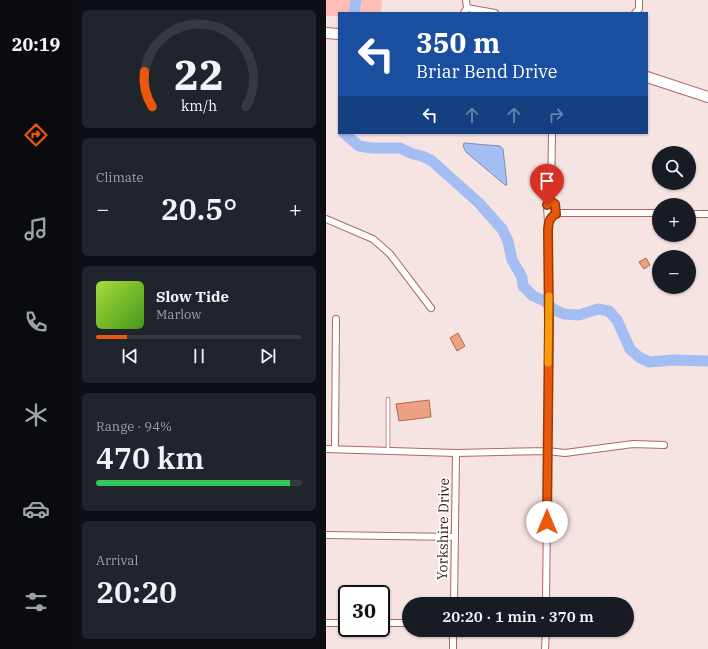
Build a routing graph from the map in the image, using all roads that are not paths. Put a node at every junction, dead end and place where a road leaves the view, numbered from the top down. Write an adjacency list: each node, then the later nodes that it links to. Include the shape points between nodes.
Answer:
1 (466, 0): 3 (street)
2 (639, 0): 5 (street, via 639,9)
3 (466, 11): 4 (street)
4 (480, 12)
5 (636, 12)
6 (648, 77): 7 (main road)
7 (708, 97)
8 (552, 134): 9 (street)
9 (550, 201): 13 (street, via 556,205); 15 (street, via 547,206)
10 (652, 214): 13 (street)
11 (696, 214): 12 (street)
12 (708, 214)
13 (554, 215): 15 (street)
14 (326, 219): 16 (street, via 373,239 390,254)
15 (548, 227): 23 (street)
16 (431, 308)
17 (336, 319): 21 (street)
18 (388, 399): 22 (lane)
19 (664, 445): 23 (street, via 633,444 565,453)
20 (326, 449): 21 (street)
21 (335, 449): 22 (street)
22 (388, 451): 24 (street)
23 (547, 451): 24 (street); 28 (street)
24 (456, 453): 26 (street, Yorkshire Drive)
25 (326, 536): 26 (street)
26 (455, 537): 27 (street, Yorkshire Drive)
27 (454, 597)
28 (546, 597)
29 (326, 623): 30 (street)
30 (338, 623)
31 (390, 623): 32 (street)
32 (402, 624)
33 (453, 637): 35 (street)
34 (546, 637): 36 (street)
35 (453, 649)
36 (545, 649)

